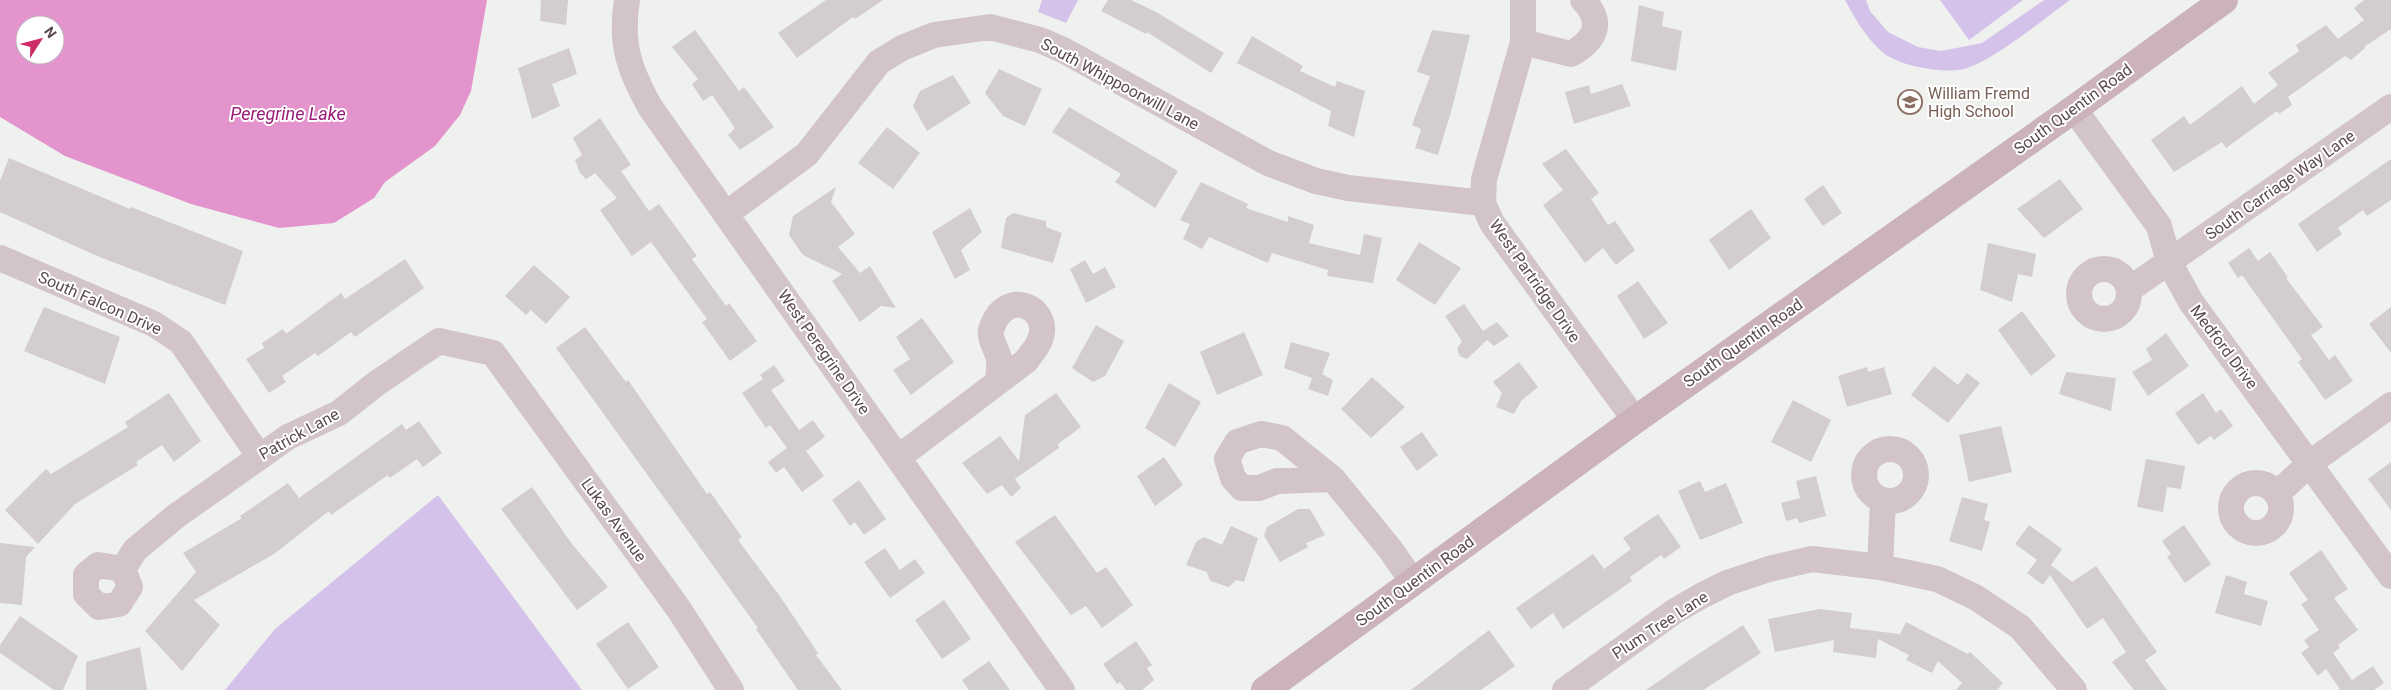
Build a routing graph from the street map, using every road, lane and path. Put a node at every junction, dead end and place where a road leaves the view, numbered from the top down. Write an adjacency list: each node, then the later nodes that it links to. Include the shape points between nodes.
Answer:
1 (627, 0): 9 (street, West Peregrine Drive, via 625,47 633,76 650,106)
2 (1523, 0): 5 (street, West Partridge Drive)
3 (1583, 0): 5 (street, via 1592,10 1596,25 1593,35 1582,48 1571,54)
4 (2224, 0): 7 (main road, South Quentin Road)
5 (1523, 42): 8 (street, West Partridge Drive, via 1484,179)
6 (2391, 107): 11 (street, South Carriage Way Lane)
7 (2074, 109): 11 (street, Medford Drive, via 2159,226); 16 (main road, South Quentin Road)
8 (1483, 203): 9 (street, South Whippoorwill Lane, via 1348,188 1268,163 1063,50 1040,40 990,27 934,35 879,62 807,154); 16 (street, West Partridge Drive, via 1492,223)
9 (726, 214): 18 (street, West Peregrine Drive)
10 (0, 258): 17 (street, South Falcon Drive, via 154,324 181,342)
11 (2169, 262): 12 (street, South Carriage Way Lane, via 2137,284); 19 (street, Medford Drive, via 2191,302)
12 (2128, 286)
13 (493, 352): 17 (street, Patrick Lane, via 439,341 377,382 338,413 288,437); 27 (street, Lukas Avenue, via 678,608)
14 (998, 382): 18 (street)
15 (2391, 405): 19 (street)
16 (1635, 420): 26 (main road, South Quentin Road)
17 (259, 456): 24 (street, Patrick Lane, via 142,544)
18 (899, 457): 28 (street, West Peregrine Drive)
19 (2310, 463): 21 (street); 25 (street, Medford Drive)
20 (1333, 479): 26 (street)
21 (2277, 494)
22 (1883, 500): 23 (street)
23 (1880, 567): 30 (street, Plum Tree Lane, via 1812,559 1727,583 1675,611); 31 (street, Plum Tree Lane, via 1937,579 1975,597 2020,627)
24 (123, 569)
25 (2391, 576)
26 (1413, 582): 29 (main road, South Quentin Road)
27 (731, 690)
28 (1062, 690)
29 (1265, 690)
30 (1565, 690)
31 (2074, 690)

